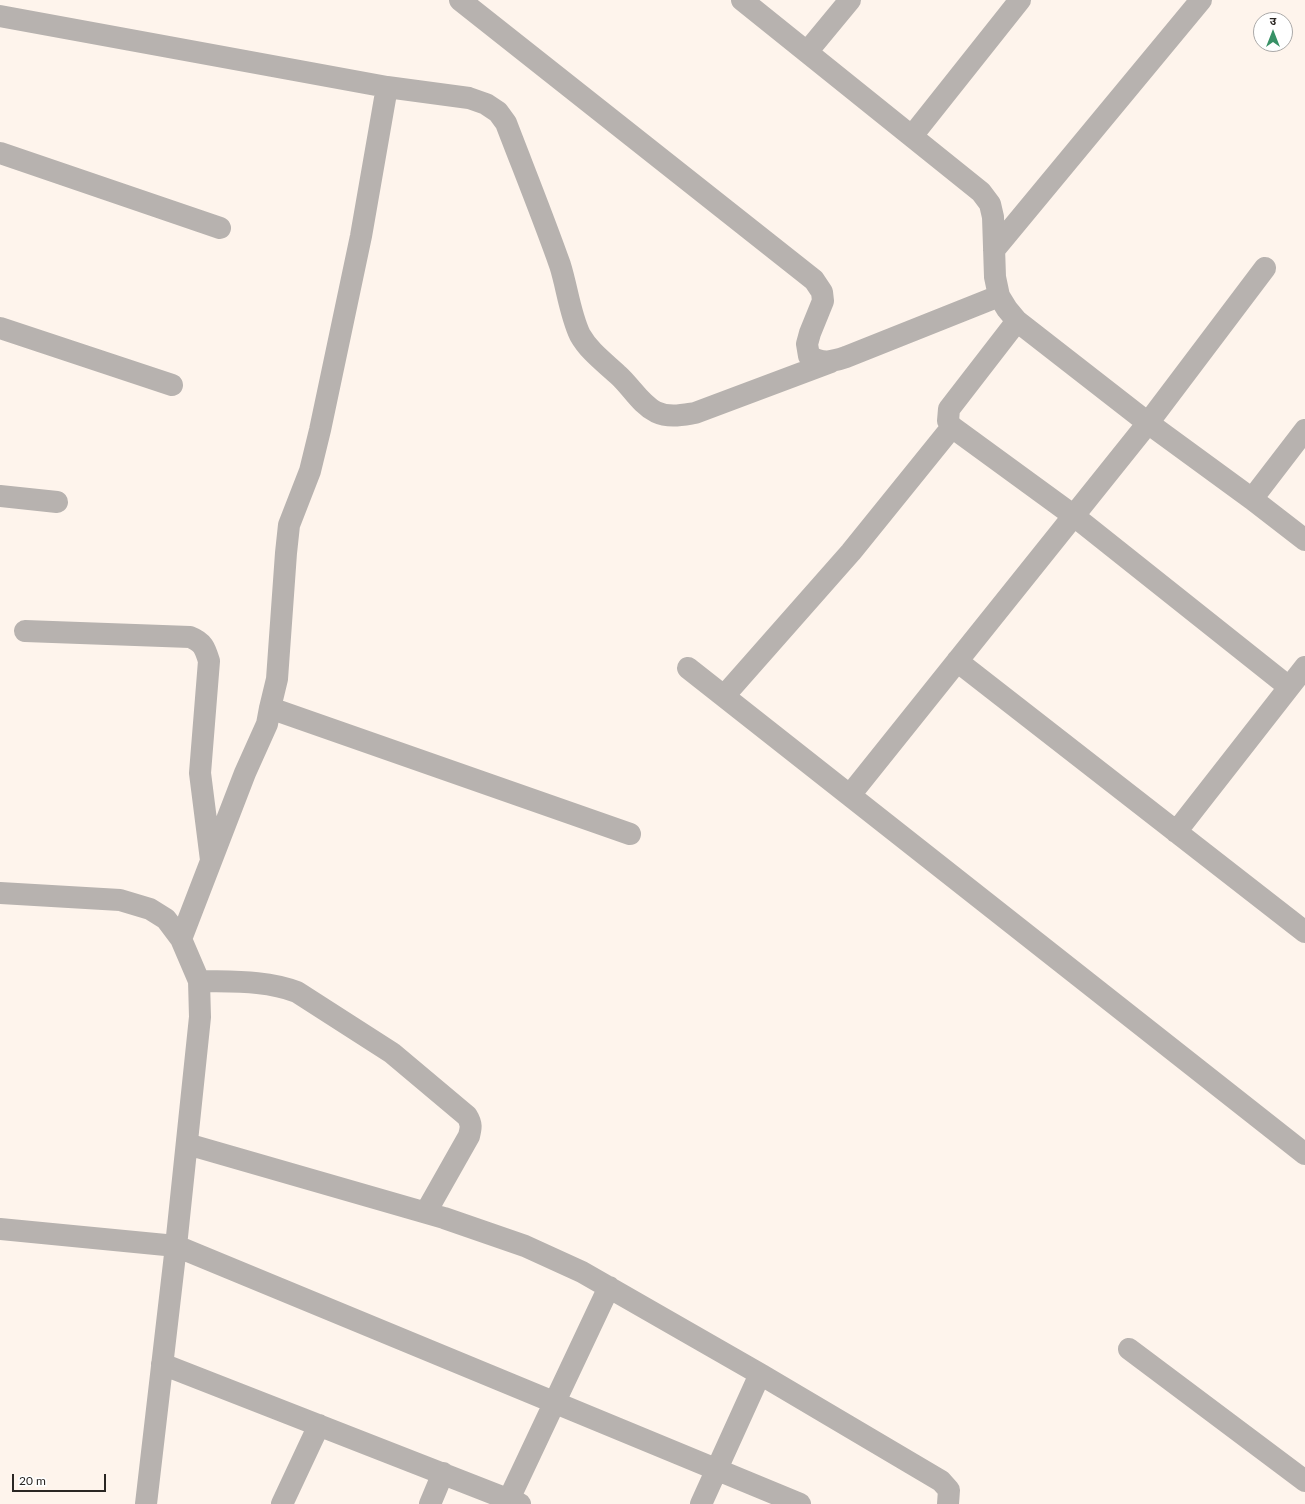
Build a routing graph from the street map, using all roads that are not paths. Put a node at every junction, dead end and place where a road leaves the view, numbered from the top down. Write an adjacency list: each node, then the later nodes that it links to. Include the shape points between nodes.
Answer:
1 (460, 0): 17 (street, via 814,280 822,292 824,301 810,333 807,344 809,356)
2 (742, 0): 7 (street)
3 (850, 0): 7 (street)
4 (1020, 0): 9 (street)
5 (1201, 0): 12 (street)
6 (0, 16): 8 (street)
7 (807, 52): 9 (street)
8 (387, 87): 17 (street, via 469,98 498,112 506,123 546,225 581,335 601,361 656,412 668,416 695,413); 33 (street, via 361,236 320,430 310,471 288,531 277,679)
9 (912, 136): 12 (street, via 981,192 990,204)
10 (0, 152): 11 (street)
11 (220, 228)
12 (994, 250): 14 (street)
13 (1265, 268): 19 (street)
14 (999, 296): 15 (street); 17 (street)
15 (1017, 321): 19 (street); 20 (street, via 949,408 948,420)
16 (0, 328): 18 (street)
17 (831, 362)
18 (172, 384)
19 (1148, 423): 23 (street); 25 (street)
20 (952, 427): 25 (street); 32 (street, via 852,552)
21 (1305, 430): 23 (street)
22 (0, 496): 24 (street)
23 (1252, 499): 26 (street)
24 (57, 502)
25 (1074, 516): 28 (street); 31 (street)
26 (1305, 540)
27 (26, 631): 37 (street, via 190,637 199,641 206,650 209,661 200,773)
28 (957, 661): 34 (street); 35 (street)
29 (1305, 667): 31 (street)
30 (688, 668): 32 (street)
31 (1289, 687): 35 (street)
32 (724, 696): 34 (street)
33 (270, 708): 36 (street); 37 (street, via 266,724)
34 (850, 795): 43 (street)
35 (1176, 832): 39 (street)
36 (630, 834)
37 (211, 861): 40 (street)
38 (0, 893): 40 (street, via 120,900 150,909 166,919)
39 (1305, 932)
40 (181, 939): 41 (street)
41 (199, 981): 42 (street, via 200,1017); 44 (street, via 268,983 297,992 392,1053 467,1116 471,1128 469,1136)
42 (187, 1144): 44 (street); 46 (street)
43 (1305, 1154)
44 (426, 1212): 47 (street, via 525,1246)
45 (0, 1229): 46 (street)
46 (176, 1246): 49 (street); 51 (street)
47 (609, 1287): 50 (street); 51 (street)
48 (1129, 1349): 55 (street)
49 (162, 1364): 52 (street); 57 (street)
50 (760, 1374): 53 (street); 62 (street, via 941,1481 949,1490)
51 (554, 1403): 53 (street); 56 (street)
52 (319, 1425): 54 (street); 58 (street)
53 (716, 1469): 60 (street); 61 (street)
54 (443, 1473): 56 (street); 59 (street)
55 (1305, 1481)
56 (514, 1502)
57 (146, 1504)
58 (282, 1504)
59 (430, 1504)
60 (701, 1504)
61 (800, 1504)
62 (948, 1504)

